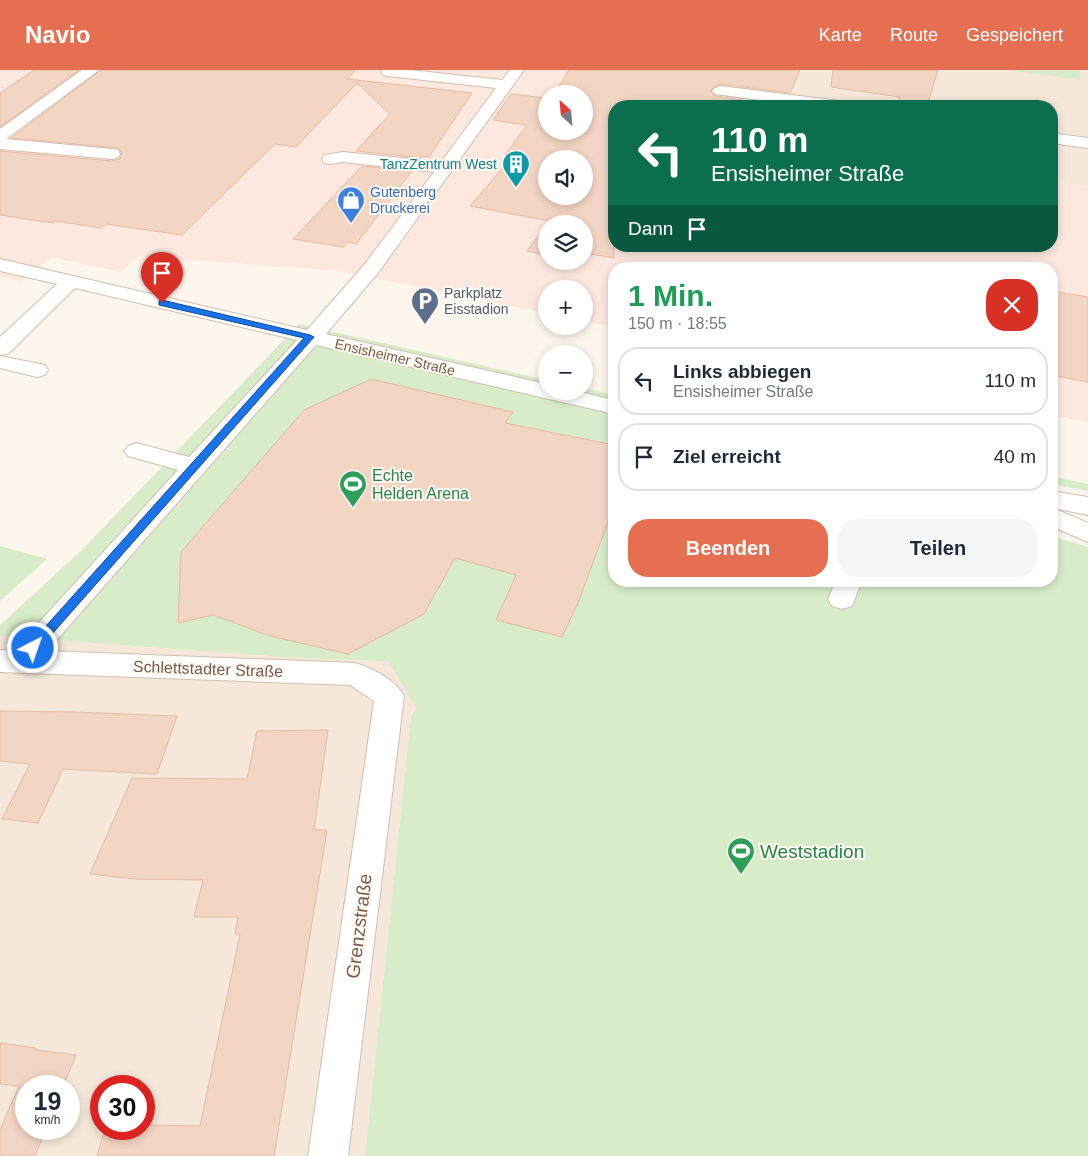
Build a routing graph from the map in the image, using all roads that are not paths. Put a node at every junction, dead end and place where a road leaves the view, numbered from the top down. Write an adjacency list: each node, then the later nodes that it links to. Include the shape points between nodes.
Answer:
1 (92, 70): 7 (street)
2 (517, 70): 4 (street, Schlettstadter Straße)
3 (388, 72): 4 (street)
4 (506, 85): 13 (street, Schlettstadter Straße)
5 (720, 91): 6 (street)
6 (792, 100)
7 (0, 136)
8 (1058, 139): 9 (street)
9 (1088, 143)
10 (0, 144): 11 (street)
11 (112, 154)
12 (330, 159): 13 (street, via 343,157)
13 (444, 168): 16 (street, Schlettstadter Straße, via 371,269)
14 (0, 266): 15 (street, Ensisheimer Straße)
15 (70, 282): 16 (street, Ensisheimer Straße); 17 (street)
16 (310, 337): 20 (street, Ensisheimer Straße); 22 (street, Schlettstadter Straße)
17 (0, 349)
18 (0, 362): 19 (street)
19 (37, 370)
20 (608, 406)
21 (136, 451): 22 (street)
22 (194, 466): 29 (street, Schlettstadter Straße)
23 (1058, 500): 24 (street)
24 (1088, 506)
25 (1058, 516): 27 (street)
26 (1058, 518): 28 (street)
27 (1088, 523)
28 (1088, 533)
29 (10, 662): 30 (street, Schlettstadter Straße, via 355,674)
30 (389, 696): 31 (street, Grenzstraße)
31 (328, 1156)

